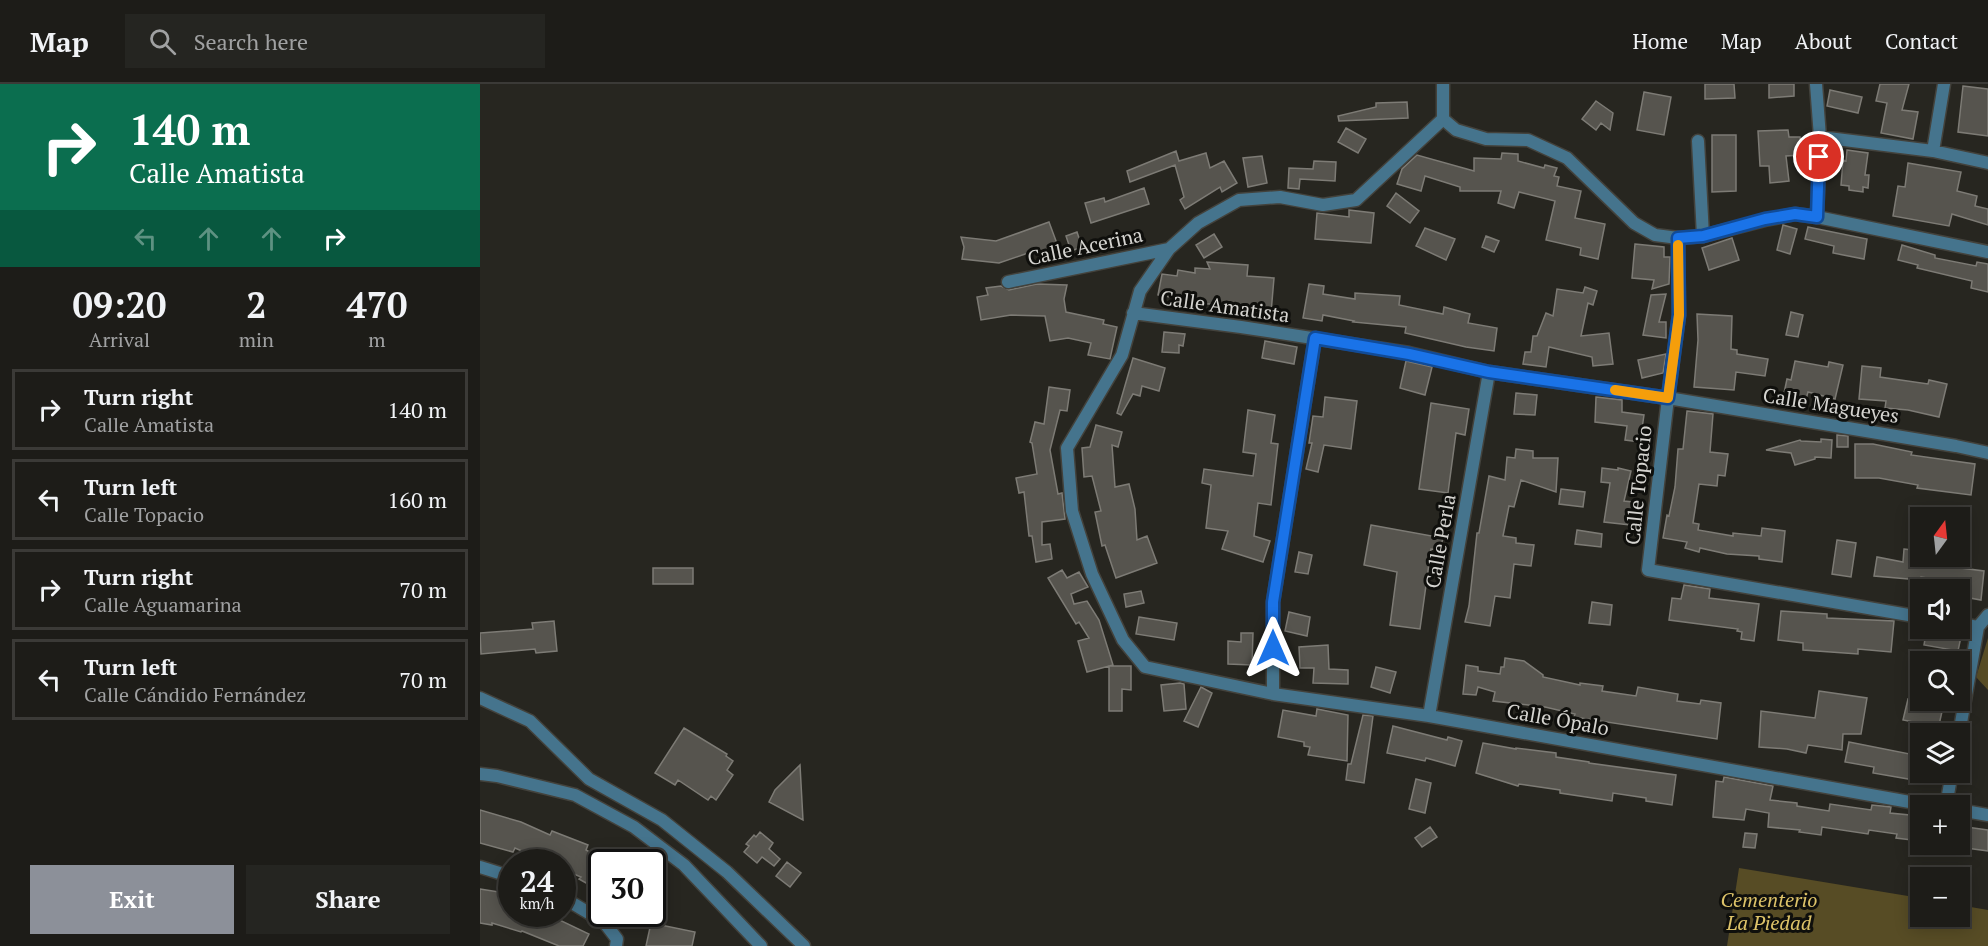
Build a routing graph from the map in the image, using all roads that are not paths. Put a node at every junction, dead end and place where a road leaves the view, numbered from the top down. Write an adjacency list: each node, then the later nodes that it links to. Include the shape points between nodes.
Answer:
1 (1443, 84): 4 (street)
2 (1816, 84): 5 (street)
3 (1944, 84): 7 (street)
4 (1443, 119): 11 (street, via 1456,130 1486,139 1527,140 1566,158 1634,223 1655,235); 12 (street, Calle Ópalo, via 1356,200 1323,206 1280,197 1239,200 1198,223)
5 (1820, 137): 7 (street); 9 (street)
6 (1698, 141): 10 (street)
7 (1933, 151): 8 (street)
8 (1988, 163)
9 (1817, 217): 10 (street, via 1795,214); 13 (street)
10 (1703, 236): 11 (street)
11 (1678, 238): 18 (street, Calle Topacio, via 1679,315)
12 (1169, 249): 14 (street, Calle Acerina); 15 (street, Calle Ópalo, via 1140,291)
13 (1988, 252)
14 (1008, 282)
15 (1132, 314): 16 (street, Calle Amatista); 24 (street, Calle Ópalo, via 1122,355 1067,448 1072,511 1092,574 1124,640 1145,667)
16 (1315, 338): 17 (street, Calle Amatista); 24 (street, via 1273,602)
17 (1489, 372): 18 (street, Calle Amatista); 26 (street, Calle Perla)
18 (1668, 398): 19 (street, Calle Magueyes); 20 (street, Calle Topacio, via 1648,570)
19 (1988, 453)
20 (1910, 615)
21 (1988, 615): 23 (street)
22 (1970, 625): 23 (street)
23 (1978, 627): 27 (street)
24 (1273, 694): 26 (street, Calle Ópalo)
25 (480, 698): 37 (street, via 530,721 589,779 671,828 727,872)
26 (1429, 716): 29 (street, Calle Ópalo)
27 (1961, 723)
28 (480, 774): 36 (street, via 575,795 634,827 684,865)
29 (1910, 802)
30 (1970, 812): 31 (street)
31 (1988, 815)
32 (480, 867): 33 (street)
33 (498, 873)
34 (576, 905): 35 (street, via 604,922 617,939)
35 (616, 946)
36 (761, 946)
37 (804, 946)

